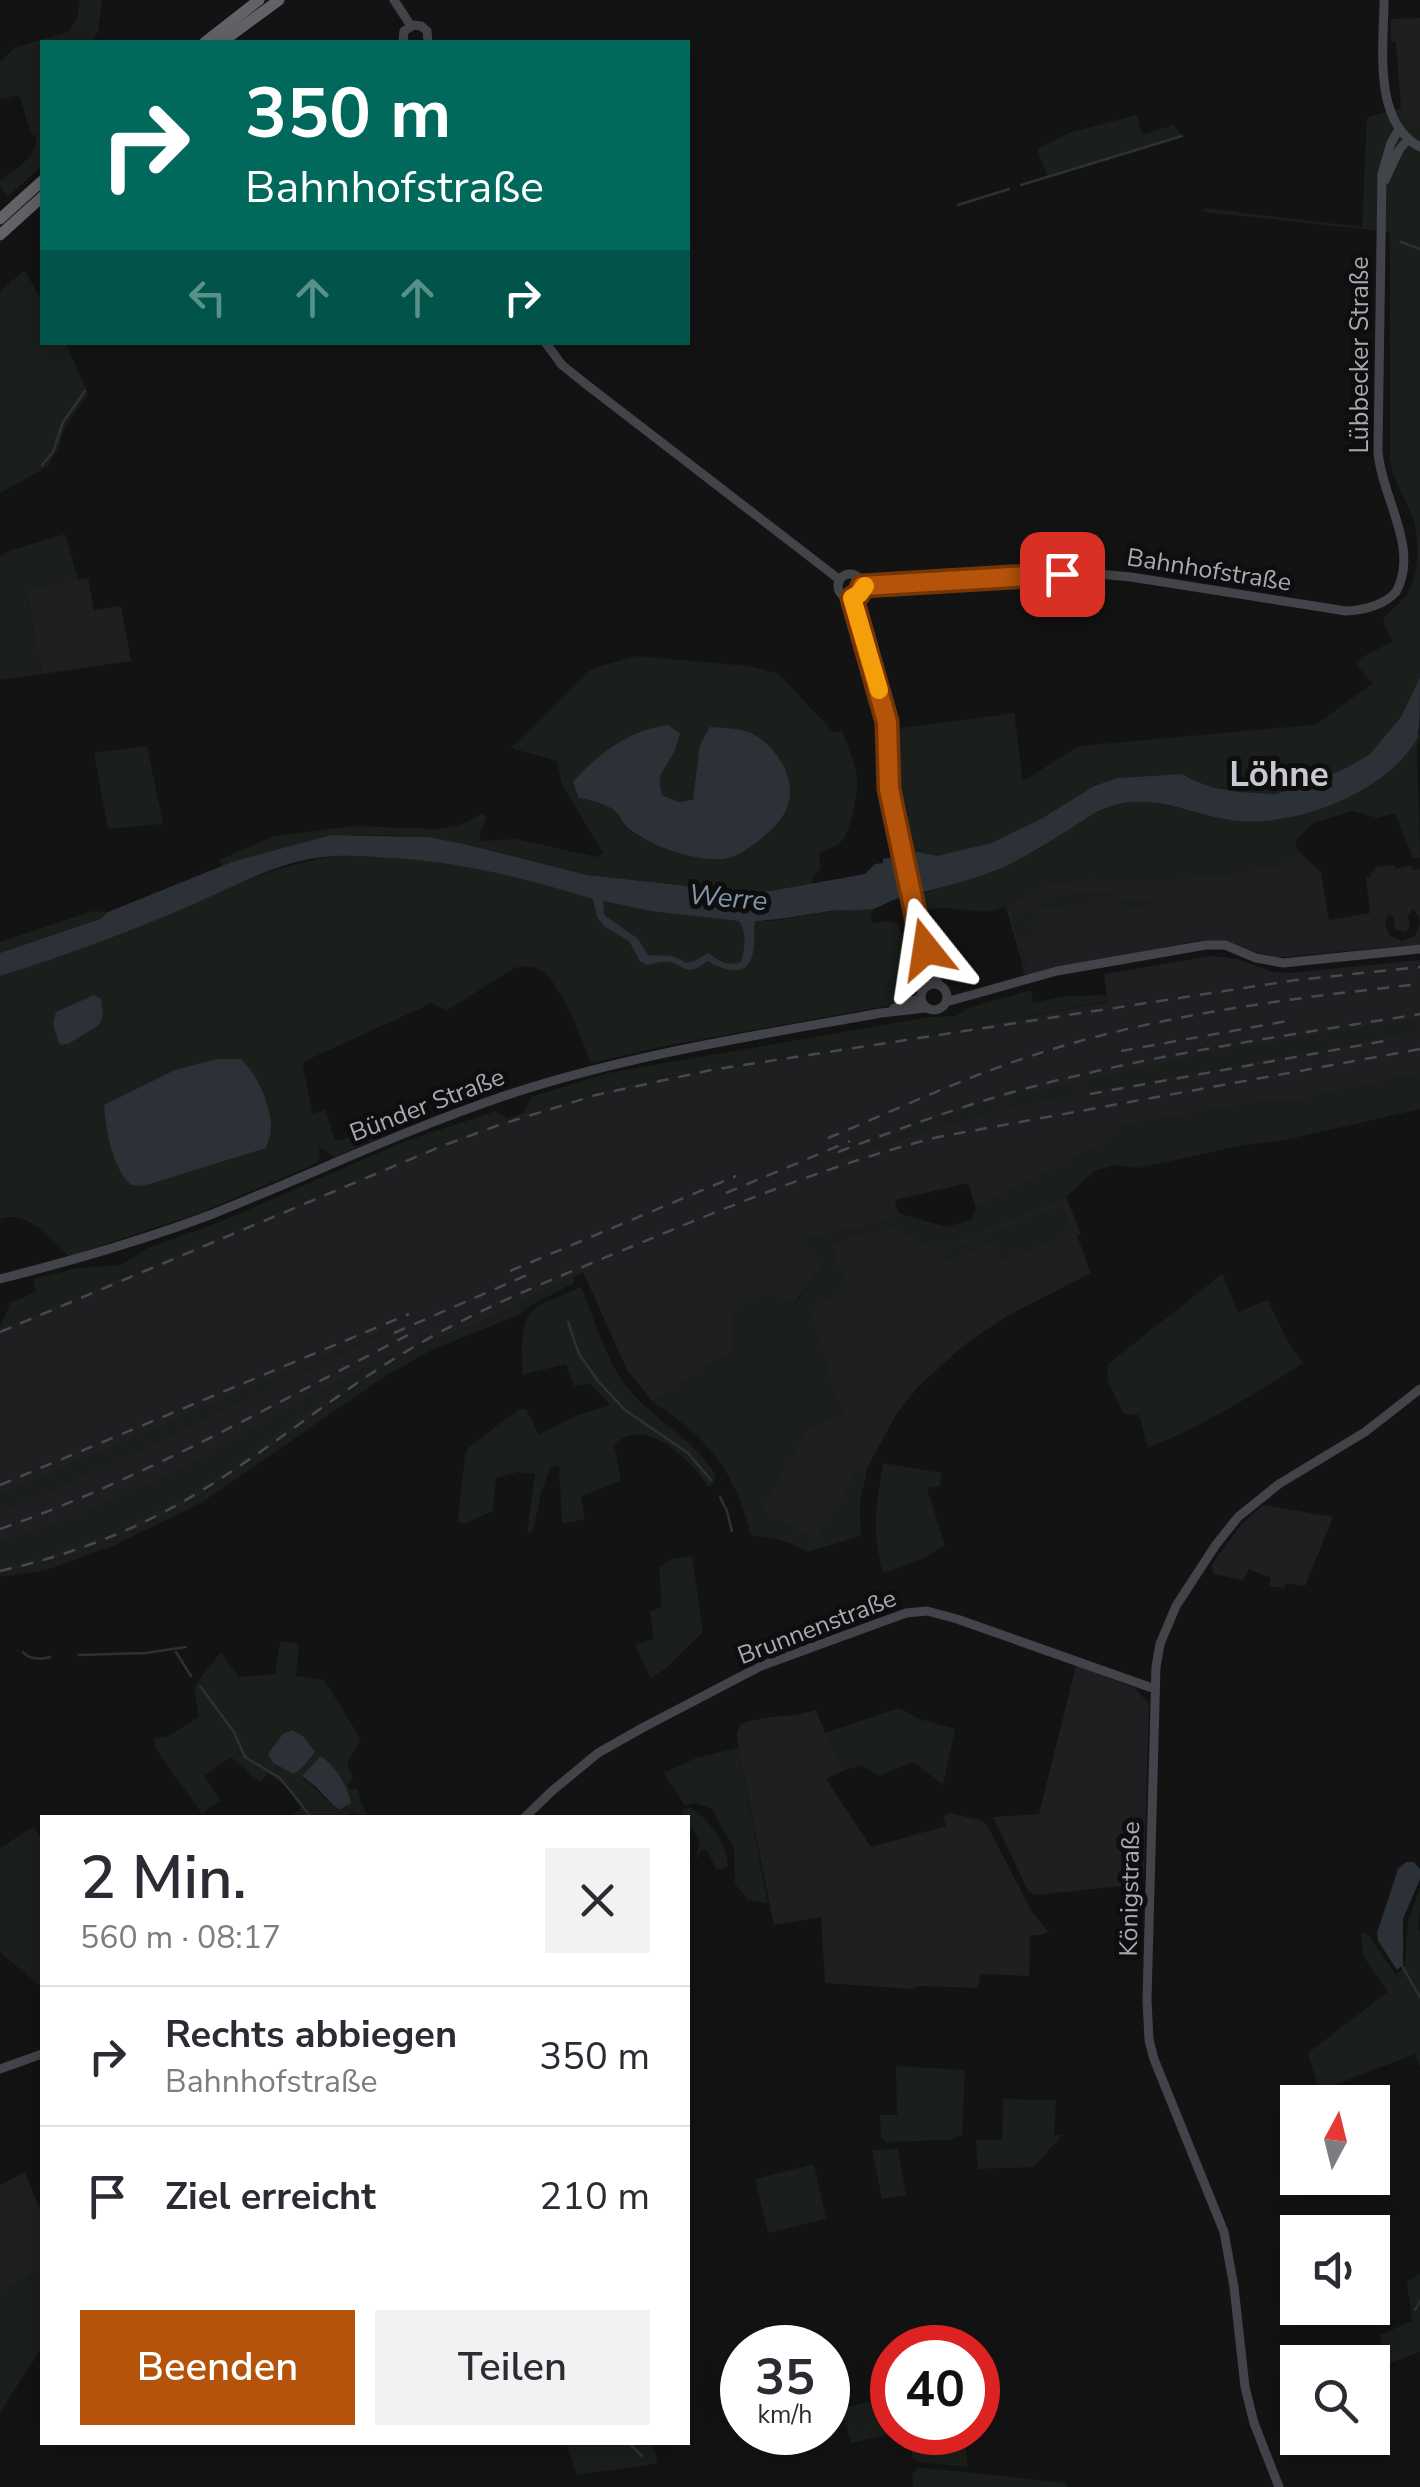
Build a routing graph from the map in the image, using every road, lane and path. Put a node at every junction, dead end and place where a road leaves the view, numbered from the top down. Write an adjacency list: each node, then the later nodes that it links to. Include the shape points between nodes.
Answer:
1 (259, 0): 6 (highway)
2 (279, 0): 7 (highway)
3 (394, 0): 5 (main road)
4 (1384, 0): 10 (main road, via 1386,98)
5 (411, 26): 8 (main road); 9 (main road, via 424,28)
6 (207, 40)
7 (225, 40)
8 (403, 40)
9 (428, 40)
10 (1399, 129): 11 (main road); 14 (main road, Lübbecker Straße, via 1385,160)
11 (1408, 139): 12 (main road); 14 (main road, Lübbecker Straße)
12 (1420, 147)
13 (40, 183): 16 (highway)
14 (1380, 197): 22 (main road, Lübbecker Straße, via 1378,452 1411,554 1399,588)
15 (40, 198): 17 (highway)
16 (0, 219)
17 (0, 235)
18 (547, 345): 19 (main road, via 562,365)
19 (840, 580): 20 (main road, via 852,574); 21 (main road, via 840,592)
20 (862, 586): 21 (main road); 22 (main road, Bahnhofstraße, via 1097,574 1333,610)
21 (852, 598): 23 (main road, via 887,722 889,789)
22 (1370, 608)
23 (918, 926): 25 (main road); 26 (main road)
24 (1420, 949): 26 (main road, via 1283,963 1206,945 1073,968 987,992)
25 (926, 986): 26 (main road); 27 (main road)
26 (943, 992): 27 (main road, Bünder Straße, via 940,1009)
27 (923, 1003): 28 (main road, Bünder Straße, via 605,1065 402,1134 141,1240)
28 (0, 1280)
29 (1420, 1389): 30 (main road, Königstraße, via 1238,1517 1170,1618)
30 (1155, 1689): 31 (main road, Brunnenstraße, via 957,1618 917,1611 760,1666 644,1726 598,1753); 34 (main road, Königstraße, via 1149,2040 1224,2232 1246,2387)
31 (527, 1815)
32 (40, 2055): 33 (main road)
33 (0, 2069)
34 (1279, 2487)

